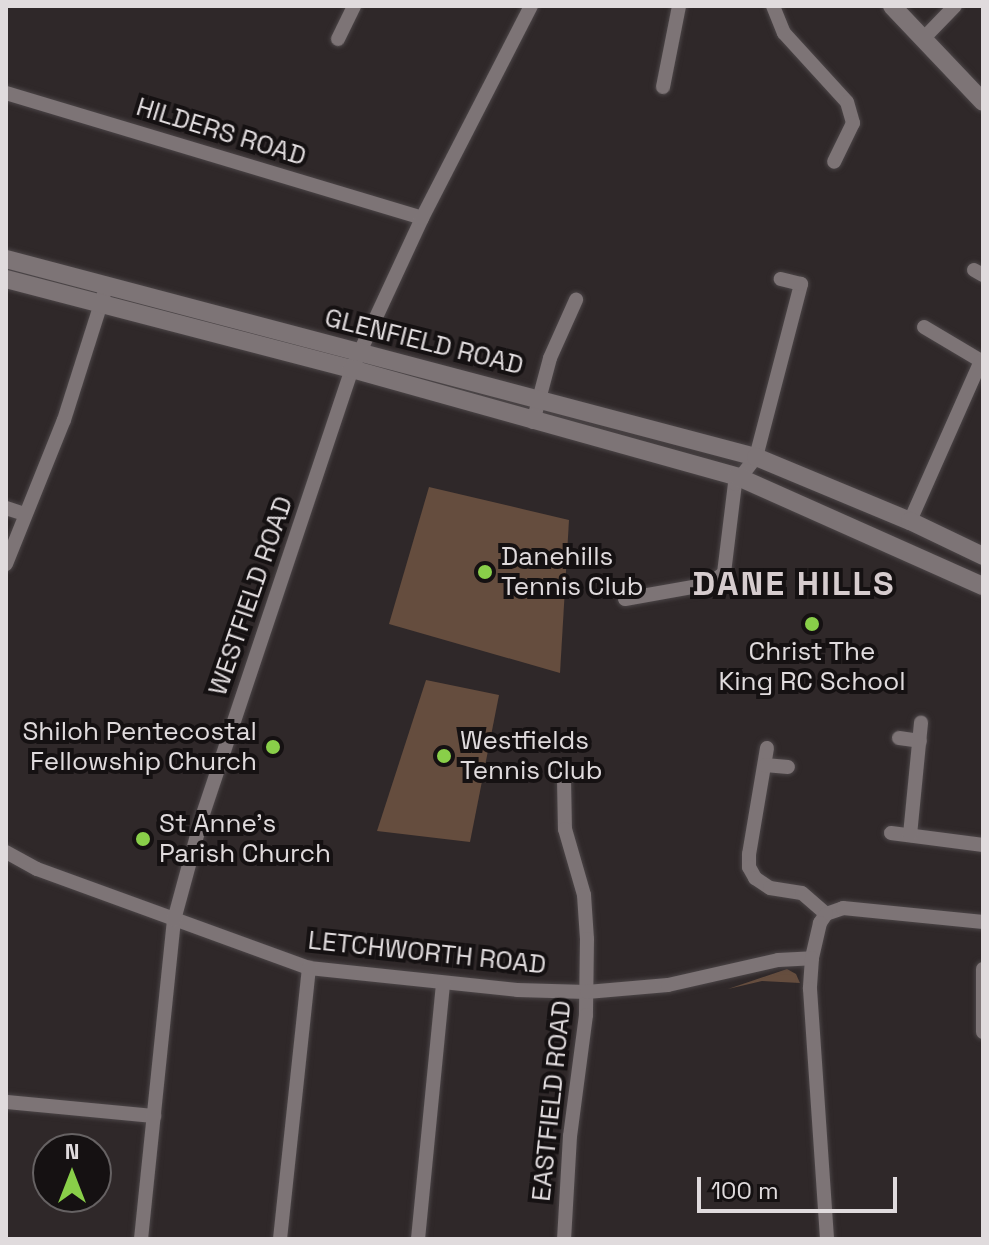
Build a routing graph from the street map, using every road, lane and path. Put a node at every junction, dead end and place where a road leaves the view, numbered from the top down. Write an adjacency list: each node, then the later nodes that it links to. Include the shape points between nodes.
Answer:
1 (354, 6): 7 (street)
2 (531, 6): 13 (street, WESTFIELD ROAD)
3 (679, 6): 9 (street)
4 (773, 6): 12 (street, via 784,33 847,102 853,123)
5 (892, 6): 8 (street)
6 (955, 6): 8 (street)
7 (338, 39)
8 (923, 39): 11 (street)
9 (663, 87)
10 (6, 93): 13 (street, HILDERS ROAD)
11 (983, 102)
12 (834, 162)
13 (422, 218): 20 (street, WESTFIELD ROAD)
14 (6, 259): 17 (street, GLENFIELD ROAD)
15 (6, 279): 17 (street, GLENFIELD ROAD)
16 (781, 279): 24 (street, via 801,284)
17 (104, 294): 20 (street, GLENFIELD ROAD); 29 (street, via 64,420)
18 (576, 300): 22 (street)
19 (924, 327): 21 (street)
20 (356, 360): 22 (street, GLENFIELD ROAD); 23 (street, GLENFIELD ROAD); 47 (street, WESTFIELD ROAD, via 202,817)
21 (982, 362): 30 (street)
22 (538, 398): 23 (street); 24 (street, GLENFIELD ROAD)
23 (533, 422): 25 (street, GLENFIELD ROAD)
24 (756, 457): 25 (street); 26 (street, GLENFIELD ROAD)
25 (738, 477): 28 (street, GLENFIELD ROAD); 34 (street, via 727,563 719,580)
26 (825, 485): 28 (street); 30 (street, GLENFIELD ROAD)
27 (6, 508): 29 (street)
28 (813, 510): 33 (street, GLENFIELD ROAD)
29 (24, 514): 32 (street)
30 (910, 521): 31 (street, GLENFIELD ROAD)
31 (983, 556): 33 (street, GLENFIELD ROAD)
32 (6, 564)
33 (977, 584)
34 (625, 599)
35 (921, 723): 37 (street)
36 (899, 738): 37 (street)
37 (920, 741): 43 (street)
38 (767, 748): 39 (street)
39 (765, 765): 40 (street); 46 (street, via 749,867 770,888 802,893)
40 (788, 767)
41 (564, 779): 53 (street, EASTFIELD ROAD, via 565,829 584,895)
42 (891, 833): 43 (street)
43 (910, 835): 44 (street)
44 (983, 845)
45 (6, 852): 47 (street, LETCHWORTH ROAD, via 37,869)
46 (826, 914): 48 (street, via 843,908); 49 (street)
47 (174, 920): 50 (street, LETCHWORTH ROAD); 56 (street, WESTFIELD ROAD)
48 (983, 922)
49 (812, 958): 53 (street, LETCHWORTH ROAD, via 778,960 668,985); 61 (street)
50 (309, 968): 52 (street, LETCHWORTH ROAD); 58 (street)
51 (983, 969): 54 (street)
52 (443, 983): 53 (street, LETCHWORTH ROAD); 59 (street)
53 (587, 992): 60 (street, EASTFIELD ROAD)
54 (983, 1032)
55 (6, 1102): 56 (street)
56 (154, 1116): 57 (street, WESTFIELD ROAD)
57 (141, 1239)
58 (280, 1239)
59 (418, 1239)
60 (564, 1239)
61 (827, 1239)

